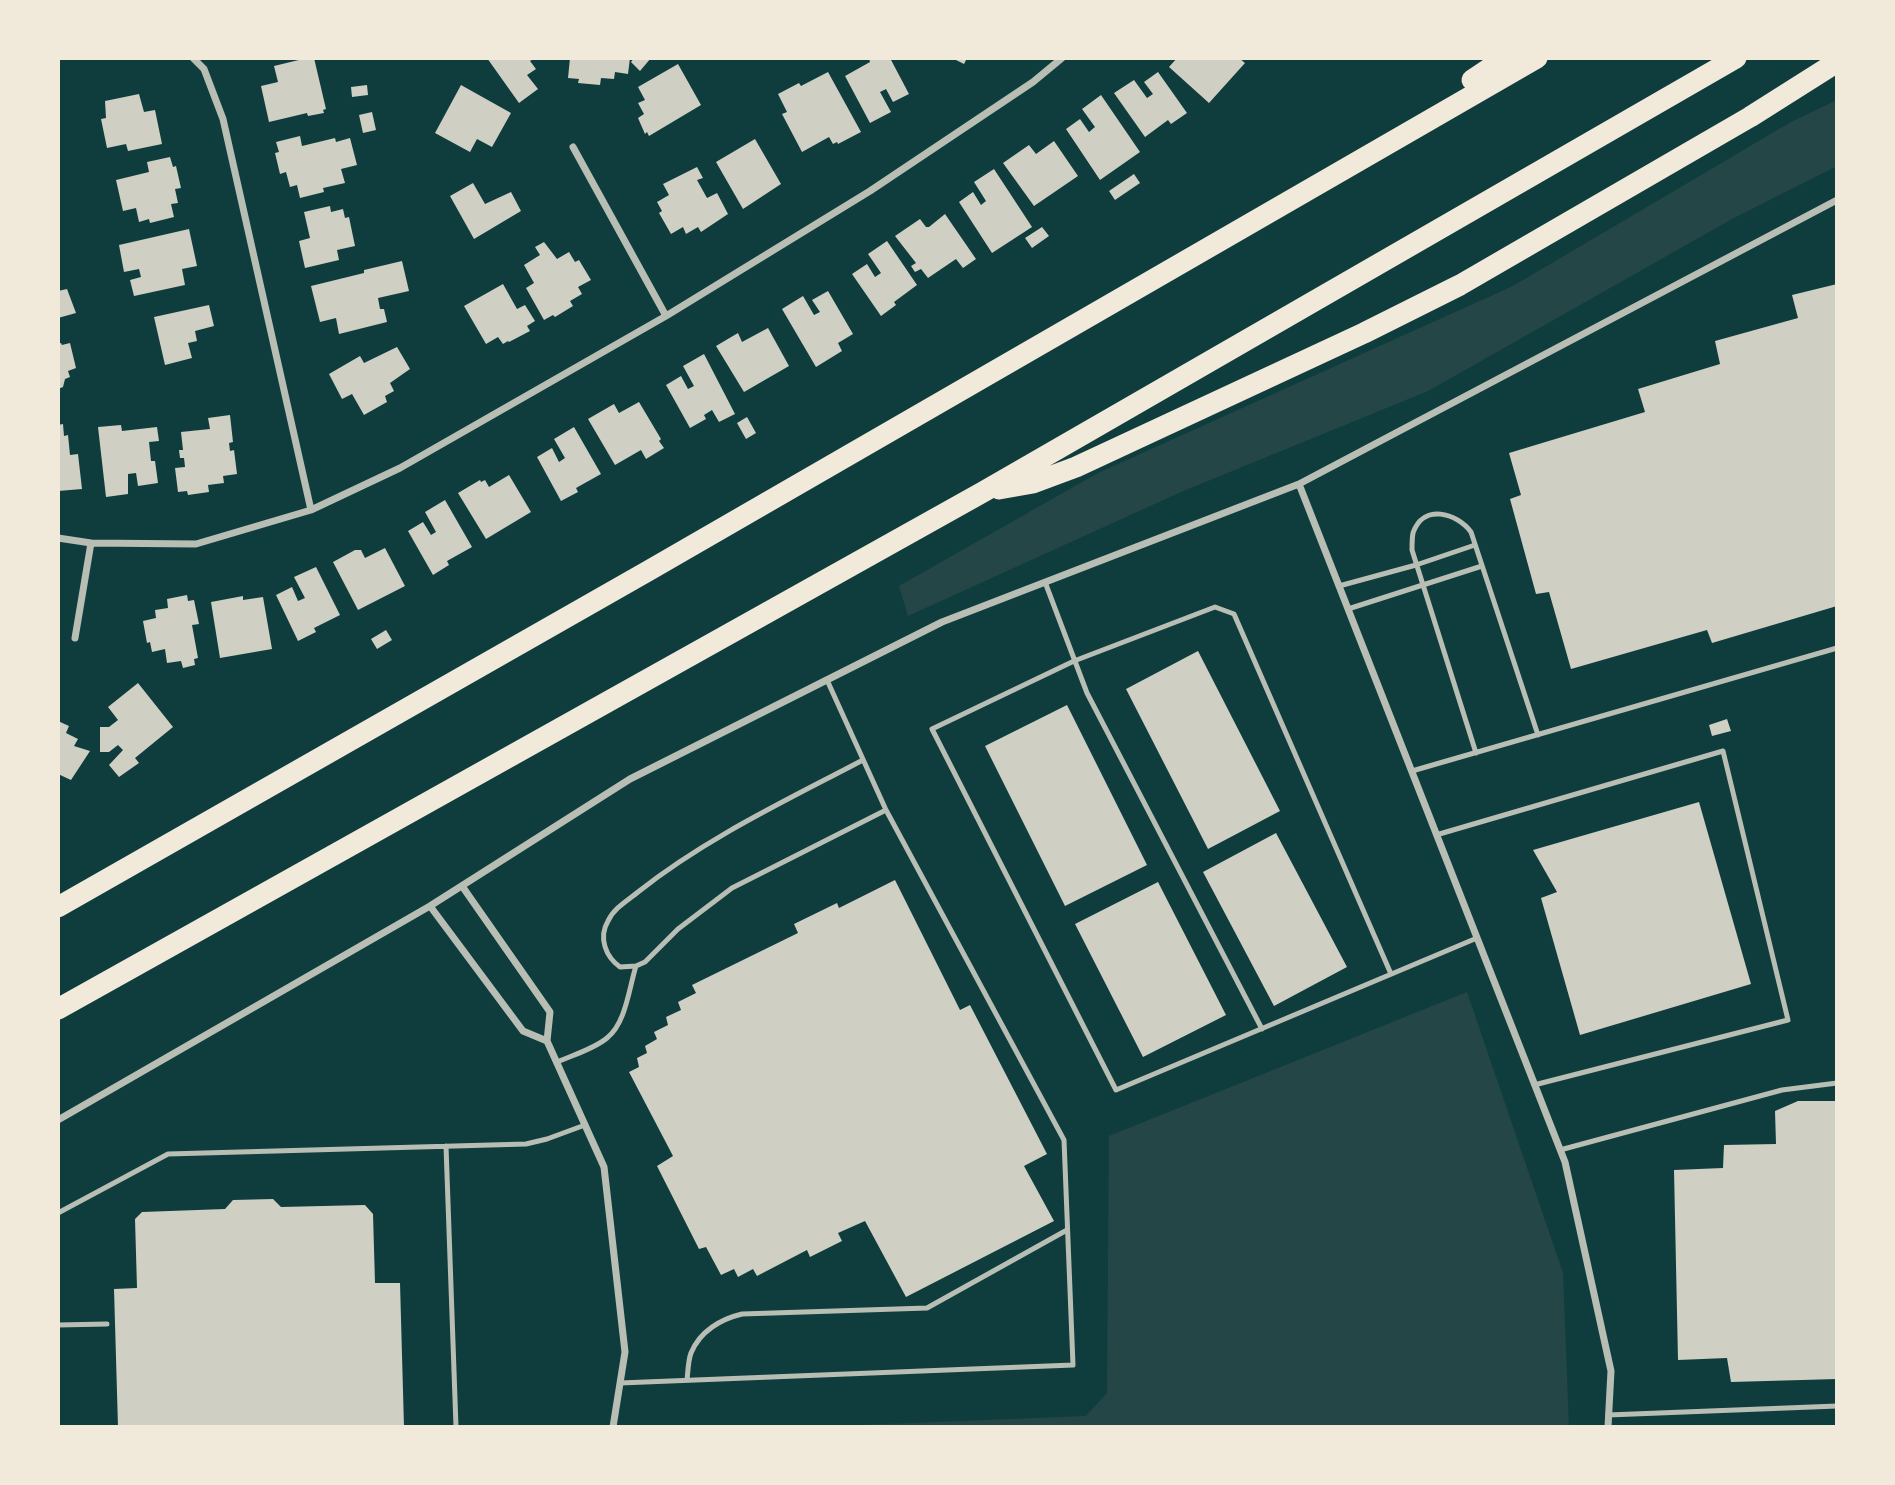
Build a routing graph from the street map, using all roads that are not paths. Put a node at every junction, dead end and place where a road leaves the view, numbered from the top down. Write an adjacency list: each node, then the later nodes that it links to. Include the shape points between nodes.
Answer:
1 (193, 58): 15 (street, via 204,69 223,119)
2 (1062, 58): 12 (street, via 870,191)
3 (1505, 58): 10 (highway)
4 (1537, 58): 10 (highway)
5 (1736, 58): 14 (highway)
6 (1837, 62): 8 (highway)
7 (1837, 73): 8 (highway)
8 (1750, 117): 14 (highway, via 1460,285 1364,333 1076,467 1033,483)
9 (573, 147): 12 (street)
10 (1324, 179): 37 (highway)
11 (1837, 200): 13 (street)
12 (666, 316): 15 (street, via 400,468)
13 (1300, 484): 21 (street); 22 (street)
14 (983, 492): 41 (highway)
15 (311, 510): 17 (street, via 196,544)
16 (58, 538): 17 (street)
17 (91, 543): 25 (street)
18 (1475, 545): 19 (lane); 19 (lane, via 1464,523 1445,514 1426,516 1413,533); 20 (lane)
19 (1416, 565): 22 (lane); 23 (lane)
20 (1482, 566): 23 (lane); 29 (lane)
21 (1045, 582): 27 (lane); 28 (street, via 942,622)
22 (1339, 586): 24 (street)
23 (1423, 586): 24 (lane); 30 (lane)
24 (1348, 609): 32 (street)
25 (75, 638)
26 (1837, 648): 29 (lane)
27 (1074, 661): 40 (lane, via 1214,607 1234,614); 42 (lane); 42 (lane, via 932,729 1115,1090)
28 (827, 680): 31 (lane); 35 (street, via 630,779)
29 (1538, 735): 30 (lane)
30 (1476, 752): 32 (lane)
31 (863, 760): 33 (lane); 39 (lane, via 669,868 615,911 604,930 607,954 620,968)
32 (1412, 771): 34 (street)
33 (886, 810): 39 (lane, via 732,888); 52 (lane, via 1064,1140)
34 (1436, 835): 38 (street); 46 (lane, via 1723,751 1788,1020)
35 (461, 886): 36 (street); 43 (street, via 550,1012)
36 (430, 906): 43 (street, via 523,1031); 47 (street)
37 (58, 907)
38 (1477, 938): 40 (lane); 46 (street)
39 (636, 966): 44 (lane, via 626,1004 608,1037)
40 (1391, 974): 42 (lane)
41 (58, 1009)
42 (1262, 1029)
43 (548, 1041): 44 (street)
44 (557, 1062): 48 (street)
45 (1837, 1083): 50 (lane, via 1782,1090)
46 (1534, 1085): 50 (street)
47 (58, 1121)
48 (585, 1125): 49 (lane, via 526,1144); 56 (street, via 604,1167 625,1352)
49 (446, 1146): 51 (lane, via 168,1154); 59 (lane)
50 (1560, 1150): 58 (street, via 1611,1371)
51 (58, 1213)
52 (1067, 1230): 55 (lane, via 927,1308 723,1318 691,1352); 55 (lane, via 1073,1366)
53 (107, 1324): 54 (lane)
54 (58, 1325)
55 (687, 1380): 56 (lane)
56 (620, 1383): 60 (street)
57 (1837, 1406): 58 (lane)
58 (1608, 1415): 61 (street)
59 (456, 1427)
60 (614, 1427)
61 (1608, 1427)

